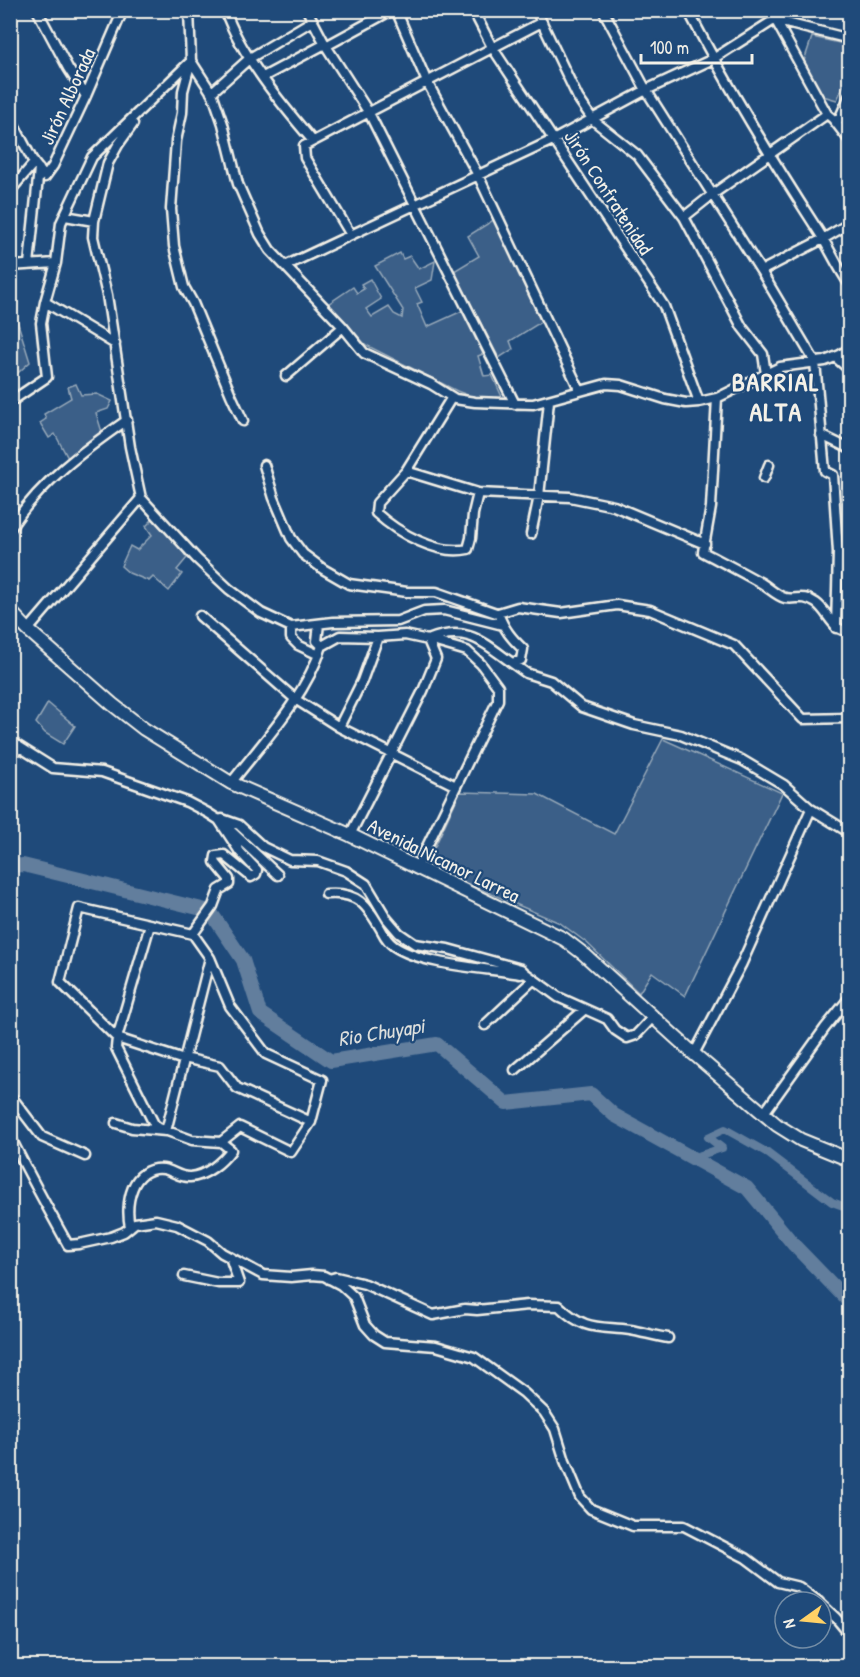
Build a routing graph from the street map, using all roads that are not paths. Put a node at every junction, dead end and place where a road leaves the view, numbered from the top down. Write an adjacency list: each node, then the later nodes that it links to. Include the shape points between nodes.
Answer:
1 (37, 10): 26 (street)
2 (123, 10): 26 (street, Jirón Alborada)
3 (189, 10): 20 (street)
4 (225, 10): 18 (street)
5 (307, 10): 13 (street)
6 (394, 10): 16 (street); 22 (street)
7 (473, 10): 17 (street, Jirón Confratenidad)
8 (536, 10): 14 (street)
9 (603, 10): 23 (street)
10 (688, 10): 19 (street)
11 (770, 10): 12 (street)
12 (774, 20): 15 (street); 19 (street); 29 (street)
13 (312, 21): 16 (street); 18 (street)
14 (542, 21): 17 (street); 31 (street)
15 (849, 39)
16 (326, 45): 21 (street); 28 (street)
17 (492, 47): 22 (street); 33 (street, Jirón Confratenidad)
18 (250, 58): 21 (street); 24 (street)
19 (713, 59): 23 (street); 36 (street)
20 (191, 61): 24 (street); 27 (street); 71 (street, via 176,141 171,208 174,246 184,287)
21 (263, 78): 34 (street)
22 (427, 82): 28 (street); 38 (street)
23 (646, 90): 31 (street); 40 (street)
24 (211, 93): 51 (street, via 238,184 265,242)
25 (849, 95): 32 (street)
26 (86, 96): 37 (street, Jirón Alborada, via 45,177)
27 (152, 99): 42 (street, via 92,157); 44 (street, via 108,163)
28 (369, 113): 34 (street); 41 (street)
29 (827, 114): 32 (street); 36 (street)
30 (10, 117): 37 (street)
31 (592, 120): 33 (street); 43 (street, via 637,155)
32 (837, 124): 35 (street)
33 (555, 139): 38 (street); 68 (street, Jirón Confratenidad, via 664,306)
34 (312, 140): 46 (street, via 304,146 305,158)
35 (849, 141)
36 (769, 154): 40 (street); 47 (street)
37 (35, 162): 39 (street); 49 (street)
38 (478, 175): 41 (street); 63 (street)
39 (10, 191)
40 (713, 194): 43 (street); 52 (street)
41 (416, 206): 46 (street); 69 (street)
42 (65, 216): 44 (street); 48 (street)
43 (684, 217): 61 (street, via 742,327 763,354)
44 (94, 221): 56 (street, via 93,237)
45 (849, 223): 47 (street)
46 (351, 235): 51 (street)
47 (823, 239): 52 (street); 53 (street)
48 (56, 262): 49 (street); 54 (street)
49 (30, 264): 50 (street)
50 (10, 266)
51 (285, 266): 55 (street)
52 (761, 271): 59 (street)
53 (849, 285)
54 (45, 302): 56 (street); 67 (street, via 41,323 47,377)
55 (344, 327): 62 (street); 64 (street, via 364,353)
56 (115, 344): 70 (street)
57 (849, 348): 58 (street)
58 (835, 357): 59 (street); 60 (street)
59 (815, 362): 61 (street, via 780,367); 72 (street)
60 (849, 370)
61 (766, 374): 65 (street)
62 (286, 376)
63 (580, 391): 66 (street); 68 (street, via 606,384 621,385 665,399)
64 (452, 397): 69 (street); 76 (street)
65 (717, 398): 68 (street); 83 (street)
66 (549, 401): 69 (street); 79 (street)
67 (10, 402)
68 (699, 402)
69 (515, 404)
70 (128, 420): 80 (street); 81 (street, via 59,472 25,506)
71 (243, 421)
72 (821, 435): 73 (street); 90 (street, via 825,471 833,475 838,552)
73 (849, 449)
74 (264, 465): 85 (street, via 291,538 303,554 323,569 349,584 436,592)
75 (769, 465): 77 (street)
76 (406, 471): 78 (street); 78 (street, via 377,504 376,513 402,533 439,548 468,549)
77 (764, 478)
78 (478, 493): 79 (street)
79 (539, 496): 82 (street); 83 (street, via 570,497 615,506)
80 (141, 498): 89 (street, via 229,589 261,613); 91 (street)
81 (10, 529)
82 (531, 534)
83 (705, 544): 90 (street, via 703,552 784,598 799,596 814,601 825,609)
84 (10, 611): 91 (main road, Avenida Nicanor Larrea)
85 (499, 614): 88 (street); 98 (street, via 518,607 561,613 617,605 650,610 734,645 803,719)
86 (200, 616): 97 (street)
87 (319, 624): 88 (street, via 398,621 424,611 444,610); 89 (street); 95 (street, via 316,641)
88 (503, 625): 96 (street, via 523,650 521,660)
89 (291, 627): 95 (street, via 291,638 298,645)
90 (836, 628): 92 (street)
91 (28, 630): 104 (main road, Avenida Nicanor Larrea, via 144,729)
92 (849, 631)
93 (378, 637): 94 (street, via 405,635); 95 (street, via 340,636); 99 (street)
94 (428, 640): 96 (street, via 463,633 484,642); 102 (street, via 436,659); 105 (street, via 467,651 498,687 498,700)
95 (321, 650): 97 (street)
96 (512, 663): 106 (street, via 526,673 551,681 582,707 634,725 681,735 741,760 784,785)
97 (295, 699): 99 (street); 104 (street)
98 (849, 718)
99 (339, 727): 102 (street)
100 (10, 741): 101 (street)
101 (19, 748): 103 (street); 107 (street, via 53,768 102,771)
102 (390, 754): 105 (street); 109 (street)
103 (10, 756)
104 (231, 783): 109 (main road, Avenida Nicanor Larrea)
105 (456, 786): 110 (street)
106 (811, 809): 108 (street); 123 (street, via 741,965)
107 (219, 820): 111 (street); 114 (street, via 257,870 251,876 224,855 216,856 214,862 229,884 219,890); 116 (street, via 239,825 263,847 290,860 318,861 346,871 366,884 387,919 416,944 448,949)
108 (849, 833)
109 (350, 835): 110 (main road, Avenida Nicanor Larrea)
110 (416, 869): 120 (main road, Avenida Nicanor Larrea, via 564,939)
111 (278, 876)
112 (326, 894): 116 (street, via 350,895 364,903 387,940 418,957)
113 (150, 925): 114 (street); 122 (street); 122 (street, via 79,908 60,982)
114 (194, 934): 115 (street)
115 (210, 958): 124 (street); 128 (street, via 230,1005 266,1054 322,1080)
116 (525, 973): 117 (street)
117 (533, 980): 119 (street); 121 (street)
118 (849, 997): 127 (street)
119 (584, 1010): 120 (street, via 607,1019 627,1038 636,1035); 125 (street)
120 (653, 1017): 123 (main road, Avenida Nicanor Larrea)
121 (485, 1025)
122 (117, 1038): 124 (street); 130 (street, via 116,1048 154,1124)
123 (694, 1054): 127 (main road, Avenida Nicanor Larrea)
124 (184, 1059): 128 (street, via 220,1066 237,1088); 130 (street)
125 (515, 1070)
126 (10, 1095): 133 (street, via 42,1137)
127 (764, 1113): 134 (main road, Avenida Nicanor Larrea, via 801,1140)
128 (311, 1122): 132 (street, via 291,1152 240,1127)
129 (116, 1123): 130 (street)
130 (166, 1131): 132 (street, via 192,1140)
131 (10, 1136): 135 (street, via 68,1245 111,1237)
132 (221, 1142): 135 (street, via 231,1150 202,1174 188,1178 167,1169 145,1173 133,1186 128,1201)
133 (85, 1156)
134 (847, 1157)
135 (130, 1227): 136 (street, via 156,1220 177,1225)
136 (230, 1257): 137 (street, via 238,1283); 138 (street, via 263,1275)
137 (184, 1276)
138 (329, 1279): 139 (street, via 336,1276 365,1284 434,1315 465,1309 559,1306 573,1319 598,1328); 140 (street, via 354,1297 365,1325 385,1342 436,1346 474,1357 524,1393 555,1429 580,1497 591,1509 633,1526 684,1526 746,1558 778,1582)
139 (668, 1338)
140 (803, 1590)
141 (833, 1615): 142 (street)
142 (849, 1635)

